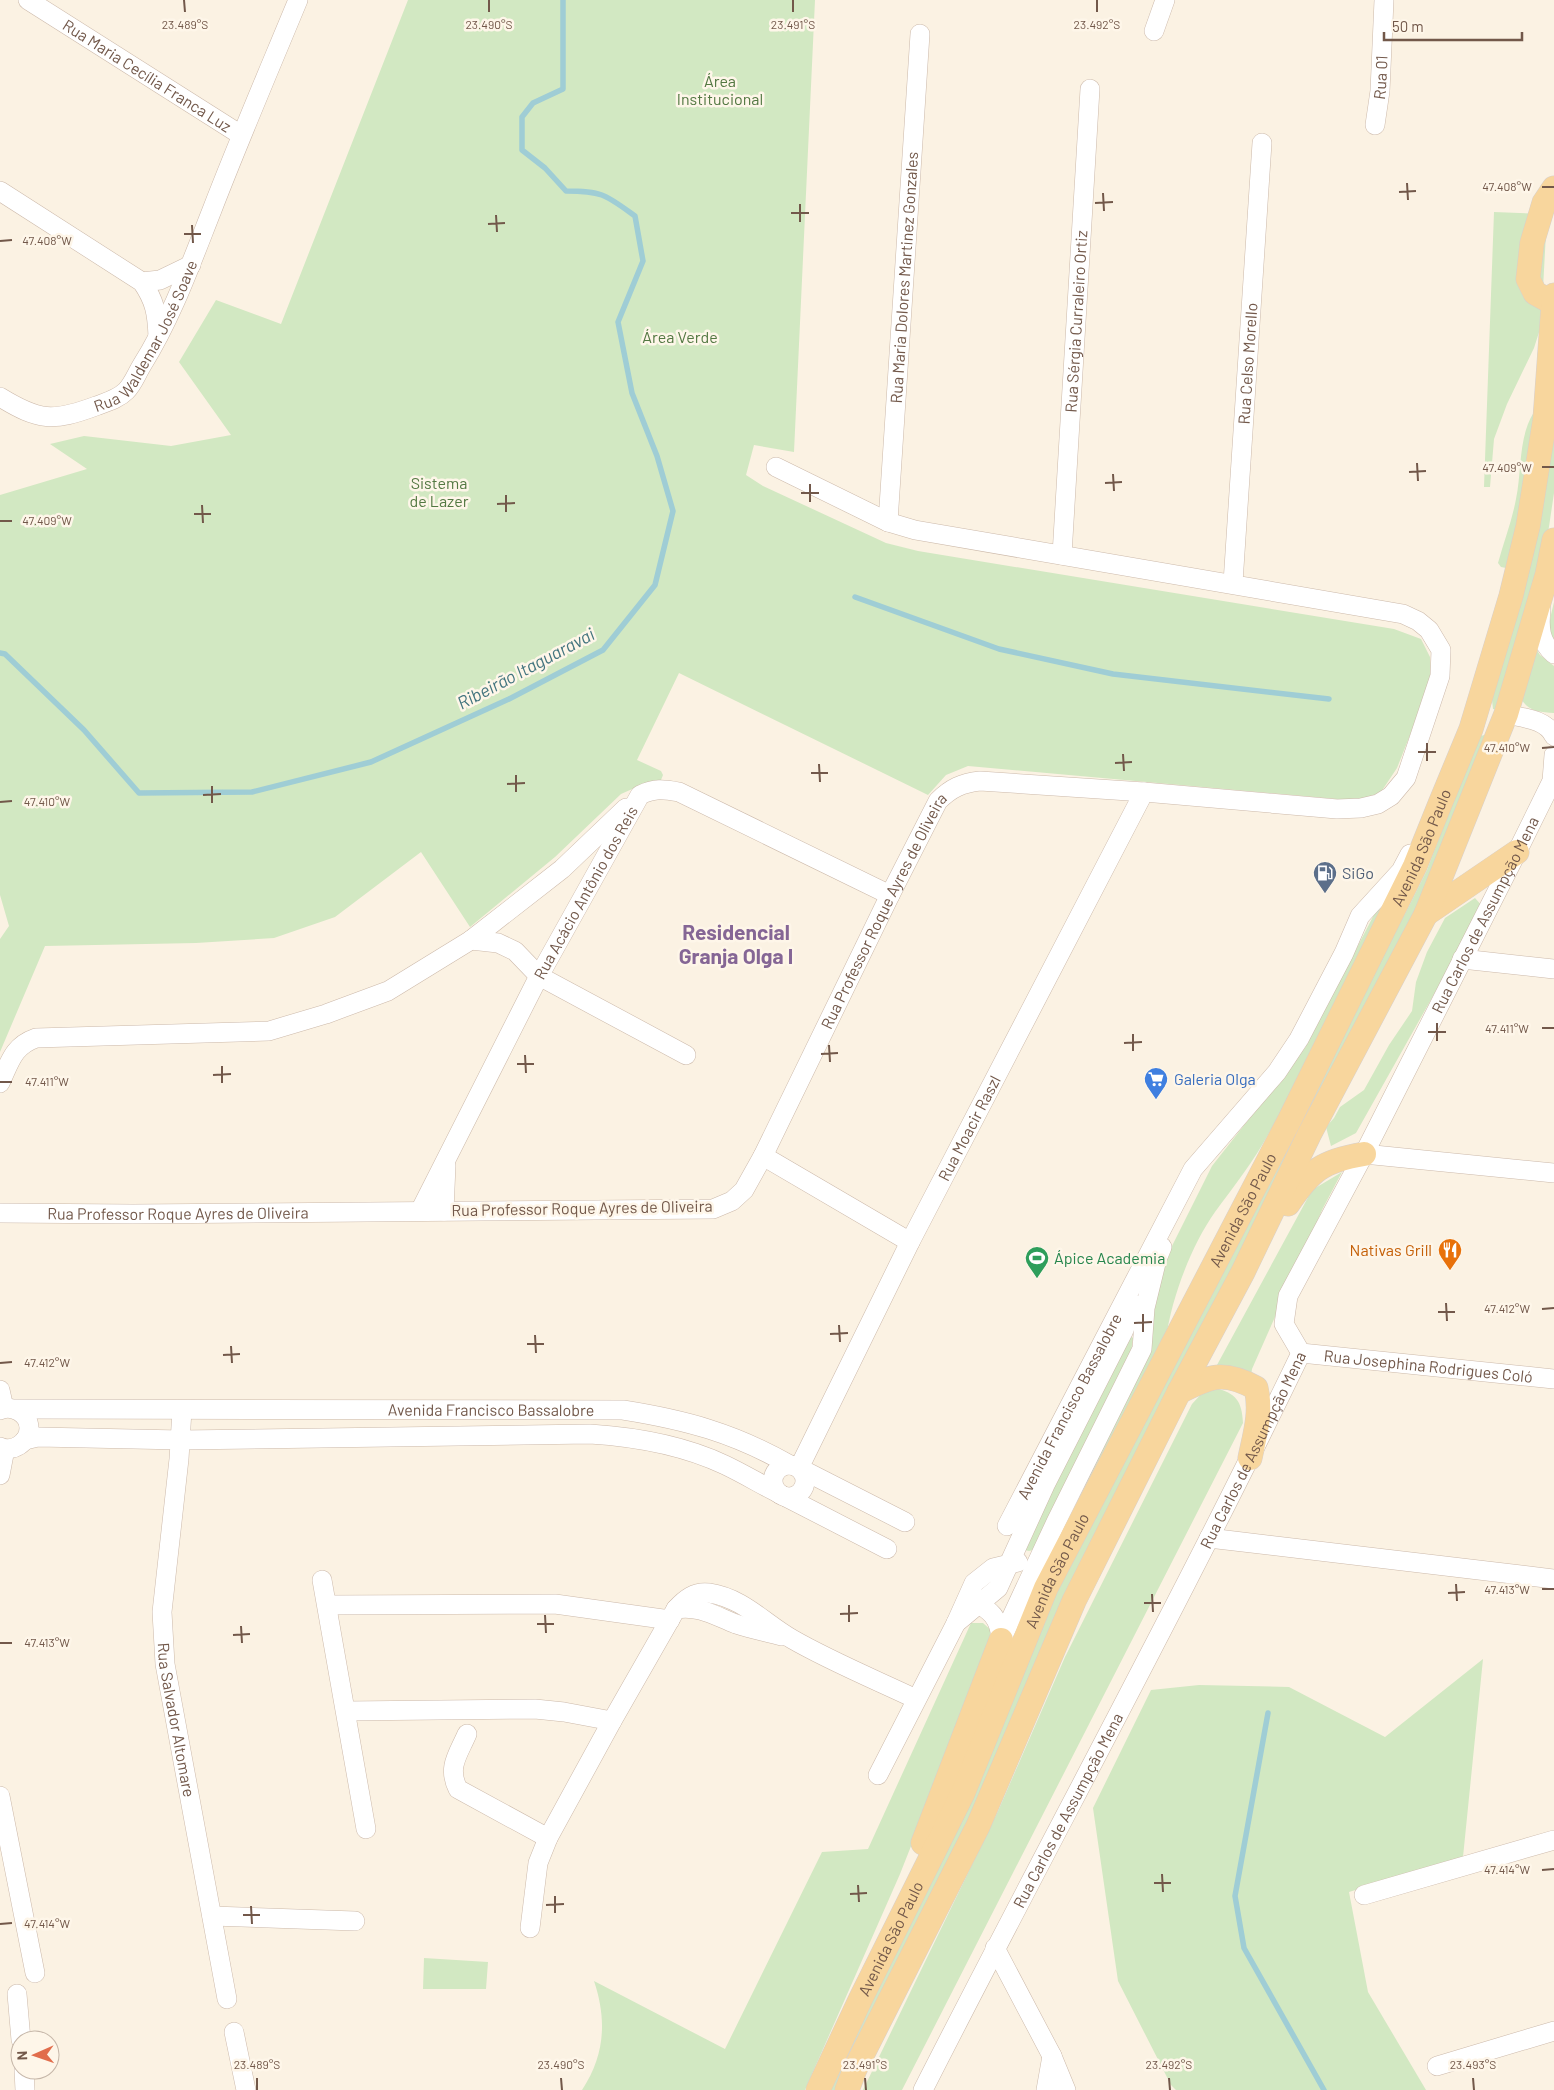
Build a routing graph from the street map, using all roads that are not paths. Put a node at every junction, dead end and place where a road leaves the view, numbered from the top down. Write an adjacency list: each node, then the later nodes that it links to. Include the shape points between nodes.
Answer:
1 (28, 0): 9 (street, Rua Maria Cecília Franca Luz)
2 (298, 0): 9 (street, Rua Waldemar José Soave)
3 (1165, 0): 5 (street)
4 (1384, 0): 8 (street, Rua 01, via 1380,91)
5 (1154, 31)
6 (920, 34): 20 (street, Rua Maria Dolores Martinez Gonzales)
7 (1090, 89): 22 (street, Rua Sérgia Curraleiro Ortiz)
8 (1374, 126)
9 (241, 135): 13 (street, Rua Waldemar José Soave)
10 (1262, 143): 24 (street, Rua Celso Morello)
11 (1554, 188): 16 (main road, via 1544,203 1532,243 1528,279 1535,293)
12 (0, 191): 14 (street)
13 (191, 265): 14 (street, via 160,280); 17 (street, Rua Waldemar José Soave)
14 (142, 282): 17 (street, via 152,296 157,312)
15 (1554, 295): 16 (main road, Avenida São Paulo)
16 (1554, 303): 27 (main road, Avenida São Paulo, via 1545,419 1528,526 1511,596)
17 (158, 340): 18 (street, Rua Waldemar José Soave, via 127,390 115,400 52,418 36,415)
18 (0, 397)
19 (776, 467): 20 (street)
20 (888, 522): 22 (street, via 915,530)
21 (1554, 540): 23 (main road, Avenida São Paulo)
22 (1062, 555): 24 (street)
23 (1547, 576): 25 (street, via 1540,627 1543,642); 26 (main road, Avenida São Paulo)
24 (1233, 583): 31 (street, Rua Professor Roque Ayres de Oliveira, via 1403,614 1429,630 1442,650 1440,676 1406,778 1391,796 1378,804 1361,808 1337,809)
25 (1554, 654)
26 (1506, 714): 27 (main road, via 1488,716); 28 (street, via 1536,721); 36 (main road, Avenida São Paulo)
27 (1471, 729): 33 (main road, Avenida São Paulo)
28 (1553, 731)
29 (1554, 755): 30 (street)
30 (1553, 780): 34 (street, Rua Carlos de Assumpção Mena)
31 (1144, 792): 35 (street, Rua Professor Roque Ayres de Oliveira, via 980,781 964,783 950,789 938,801); 51 (street, Rua Moacir Raszl)
32 (640, 795): 35 (street, Rua Acácio Antônio dos Reis, via 661,788 679,792); 37 (street, via 562,869); 40 (street, Rua Acácio Antônio dos Reis)
33 (1440, 804): 46 (street, via 1402,871 1360,916 1304,1030 1277,1072); 94 (main road, Avenida São Paulo, via 1415,866 1290,1119 1046,1588 963,1793)
34 (1517, 852): 36 (main road); 38 (street, Rua Carlos de Assumpção Mena)
35 (890, 895): 45 (street, Rua Professor Roque Ayres de Oliveira)
36 (1426, 914): 52 (main road, Avenida São Paulo, via 1309,1135)
37 (470, 940): 40 (street, via 498,942 515,951); 42 (street, via 388,991 269,1031 36,1038 16,1049)
38 (1462, 959): 39 (street); 43 (street, Rua Carlos de Assumpção Mena)
39 (1554, 969)
40 (539, 976): 41 (street); 44 (street, Rua Acácio Antônio dos Reis)
41 (686, 1056)
42 (0, 1083)
43 (1364, 1154): 47 (street); 52 (main road, via 1340,1158 1320,1167 1304,1181); 54 (street, Rua Carlos de Assumpção Mena, via 1288,1296 1284,1324)
44 (446, 1156): 48 (street, Rua Acácio Antônio dos Reis); 49 (street, Rua Acácio Antônio dos Reis)
45 (763, 1156): 49 (street, Rua Professor Roque Ayres de Oliveira, via 744,1190 732,1201 713,1208); 51 (street)
46 (1193, 1169): 53 (street, Avenida Francisco Bassalobre); 67 (street, via 1157,1260 1146,1308 1142,1349)
47 (1554, 1173)
48 (420, 1211): 49 (street, Rua Professor Roque Ayres de Oliveira); 50 (street, Rua Professor Roque Ayres de Oliveira)
49 (444, 1211)
50 (0, 1213)
51 (910, 1242): 63 (street, Rua Moacir Raszl)
52 (1243, 1272): 56 (main road, Avenida São Paulo)
53 (1132, 1286): 68 (street, Avenida Francisco Bassalobre); 71 (street, via 1134,1298 1124,1330)
54 (1301, 1354): 55 (street, Rua Josephina Rodrigues Coló); 62 (street, Rua Carlos de Assumpção Mena)
55 (1554, 1379)
56 (1179, 1392): 62 (main road, via 1203,1379 1222,1376 1256,1388 1259,1416); 103 (main road, Avenida São Paulo, via 1074,1602 978,1826)
57 (5, 1404): 58 (street, Avenida Francisco Bassalobre); 59 (street, via 25,1417 29,1428)
58 (182, 1410): 60 (street); 63 (street, Avenida Francisco Bassalobre, via 623,1410 702,1426)
59 (26, 1440): 60 (street, Avenida Francisco Bassalobre, via 38,1437); 61 (street, Avenida Francisco Bassalobre, via 16,1448)
60 (181, 1440): 65 (street, Avenida Francisco Bassalobre, via 624,1436 691,1451 726,1465); 88 (street, Rua Salvador Altomare, via 162,1612 165,1664)
61 (2, 1448): 64 (street)
62 (1250, 1458): 69 (street, Rua Carlos de Assumpção Mena)
63 (794, 1466): 65 (street, via 804,1476 804,1487 796,1495); 66 (street, Avenida Francisco Bassalobre)
64 (0, 1475)
65 (783, 1496): 70 (street, Avenida Francisco Bassalobre)
66 (905, 1522)
67 (1056, 1522): 71 (street, via 1032,1554 1020,1562); 77 (street)
68 (1007, 1526)
69 (1210, 1538): 72 (street); 91 (street, Rua Carlos de Assumpção Mena)
70 (886, 1549)
71 (1009, 1563): 74 (street, via 998,1588)
72 (1554, 1579)
73 (322, 1580): 75 (street)
74 (973, 1600): 77 (street, via 993,1613 999,1624); 78 (street, via 956,1623)
75 (326, 1605): 76 (street, via 555,1604); 79 (street)
76 (673, 1614): 78 (street, via 693,1595 722,1596 758,1613 791,1638); 80 (street)
77 (1001, 1640): 94 (main road)
78 (916, 1699): 82 (street)
79 (346, 1711): 80 (street, via 535,1709); 84 (street)
80 (612, 1721): 85 (street)
81 (467, 1734): 85 (street, via 452,1767 458,1789)
82 (878, 1775)
83 (0, 1796): 92 (street)
84 (366, 1829)
85 (548, 1838): 90 (street, via 538,1863)
86 (1554, 1840): 87 (street)
87 (1364, 1895)
88 (212, 1916): 89 (street); 95 (street, Rua Salvador Altomare)
89 (355, 1921)
90 (530, 1928)
91 (995, 1948): 99 (street); 104 (street, Rua Carlos de Assumpção Mena)
92 (35, 1973)
93 (17, 1994): 96 (street)
94 (861, 1998): 102 (main road, Avenida São Paulo)
95 (227, 1999)
96 (20, 2030)
97 (1554, 2031): 100 (street)
98 (234, 2032): 101 (street)
99 (1052, 2056): 105 (street); 106 (street)
100 (1437, 2066)
101 (246, 2090)
102 (818, 2090)
103 (847, 2090)
104 (923, 2090)
105 (1046, 2090)
106 (1066, 2090)

